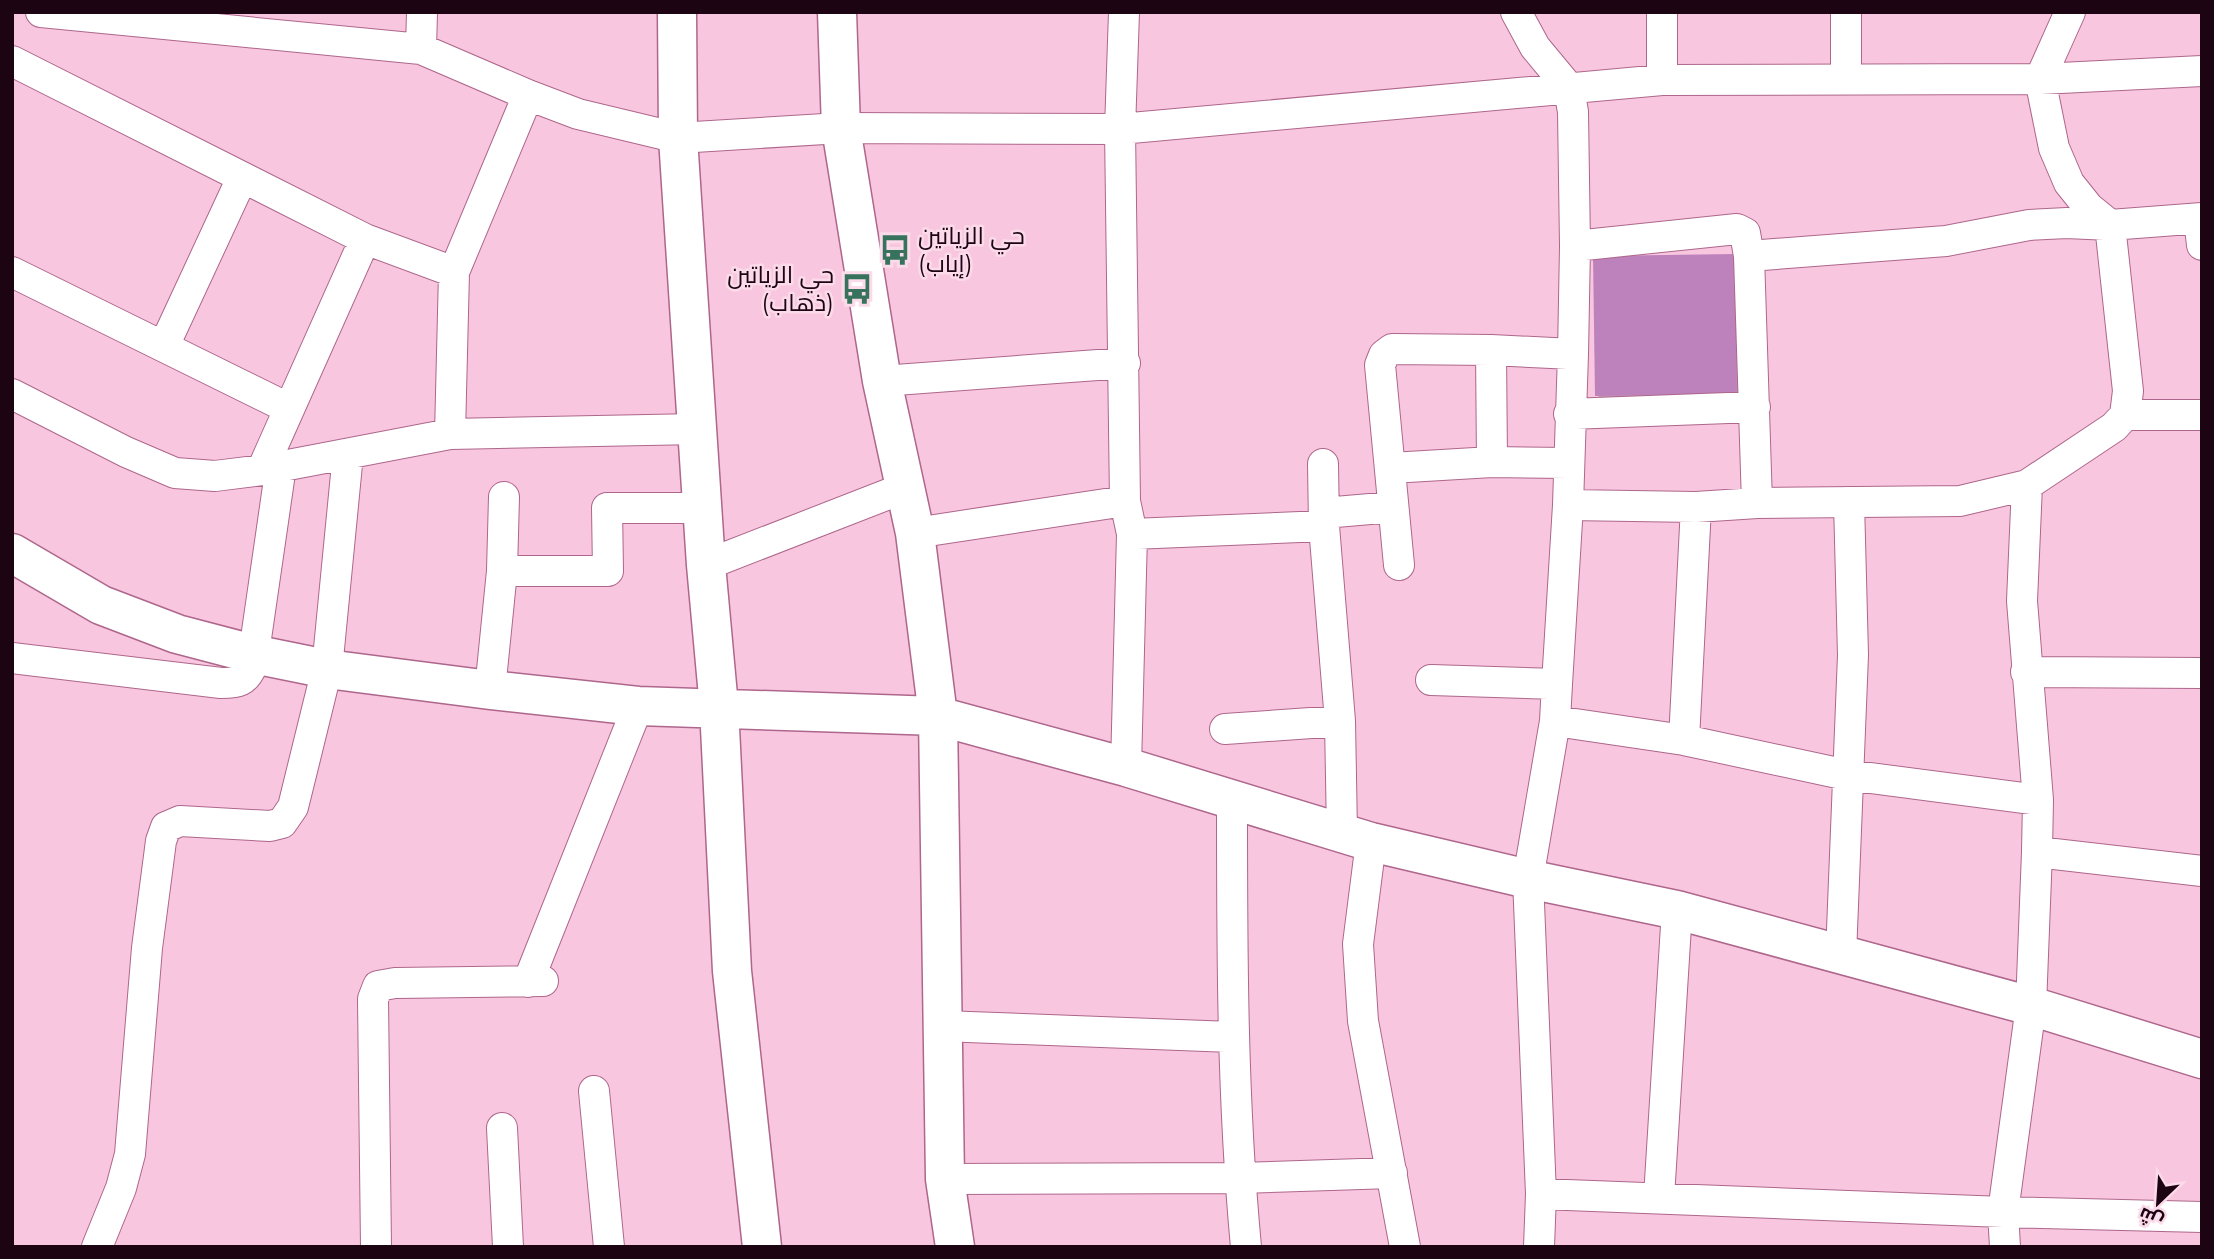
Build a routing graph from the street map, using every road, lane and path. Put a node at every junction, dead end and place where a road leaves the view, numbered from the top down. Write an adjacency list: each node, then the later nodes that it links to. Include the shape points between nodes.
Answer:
1 (41, 12): 10 (street)
2 (422, 12): 10 (street)
3 (677, 12): 20 (street)
4 (837, 12): 18 (street)
5 (1124, 12): 19 (street)
6 (1516, 12): 16 (street, via 1535,47)
7 (1662, 12): 15 (street)
8 (1846, 12): 13 (street)
9 (2070, 12): 14 (street)
10 (421, 49): 17 (street)
11 (12, 61): 21 (street)
12 (2202, 71): 14 (street)
13 (1846, 79): 14 (street); 15 (street)
14 (2040, 79): 22 (street, via 2054,148 2069,183)
15 (1662, 80): 16 (street)
16 (1569, 88): 19 (street); 25 (street)
17 (528, 95): 20 (street, via 578,114); 28 (street)
18 (841, 128): 19 (street); 20 (street); 33 (street)
19 (1120, 129): 32 (street)
20 (678, 138): 40 (street)
21 (242, 178): 24 (street); 29 (street)
22 (2110, 225): 23 (street); 26 (street, via 2029,225 1946,241); 38 (street, via 2128,391)
23 (2201, 227)
24 (365, 239): 28 (street); 36 (street)
25 (1575, 246): 26 (street, via 1737,229 1745,233); 31 (street)
26 (1749, 256): 35 (street)
27 (12, 271): 29 (street)
28 (454, 272): 41 (street)
29 (164, 346): 36 (street)
30 (1491, 349): 31 (street); 43 (street); 47 (street, via 1392,349 1384,355 1380,365)
31 (1573, 354): 37 (street)
32 (1125, 363): 33 (street); 51 (street)
33 (883, 381): 49 (street)
34 (12, 394): 46 (street, via 175,473 215,476)
35 (1755, 407): 37 (street); 53 (street)
36 (288, 408): 46 (street)
37 (1569, 414): 44 (street)
38 (2125, 415): 39 (street); 48 (street)
39 (2202, 415)
40 (698, 429): 41 (street); 57 (street)
41 (450, 434): 42 (street)
42 (348, 454): 46 (street); 67 (street)
43 (1492, 462): 44 (street); 47 (street)
44 (1568, 463): 54 (street)
45 (1323, 464): 58 (street)
46 (271, 468): 65 (street)
47 (1391, 468): 55 (street)
48 (2027, 485): 52 (street, via 1960,501); 68 (street, via 2022,601)
49 (904, 488): 59 (street); 62 (street)
50 (504, 497): 64 (street)
51 (1125, 501): 59 (street); 60 (street)
52 (1850, 502): 53 (street); 81 (street, via 1853,655)
53 (1757, 503): 56 (street)
54 (1568, 505): 56 (street); 71 (street)
55 (1393, 507): 58 (street); 63 (street)
56 (1696, 507): 79 (street)
57 (703, 508): 62 (street); 64 (street, via 607,508 608,571)
58 (1324, 519): 60 (street); 76 (street)
59 (915, 533): 75 (street)
60 (1132, 534): 80 (street)
61 (12, 553): 65 (street, via 101,604 177,634)
62 (706, 565): 74 (street)
63 (1399, 565)
64 (502, 571): 72 (street)
65 (253, 654): 66 (street, via 247,678 238,683); 67 (street)
66 (12, 658)
67 (327, 669): 72 (street); 103 (street, via 293,807 282,823 180,821 166,827 147,948 131,1154)
68 (2026, 671): 69 (street); 83 (street)
69 (2202, 673)
70 (1431, 680): 71 (street)
71 (1557, 684): 77 (street)
72 (491, 691): 73 (street)
73 (638, 706): 74 (street); 104 (street, via 535,981 378,986 373,999)
74 (719, 707): 75 (street); 107 (street, via 732,971)
75 (938, 716): 80 (street); 91 (street)
76 (1340, 721): 78 (street); 84 (street)
77 (1555, 721): 79 (street); 87 (street)
78 (1225, 729)
79 (1684, 740): 81 (street)
80 (1125, 767): 82 (street)
81 (1847, 775): 83 (street); 89 (street)
82 (1232, 800): 84 (street); 92 (street)
83 (2038, 800): 85 (street)
84 (1357, 837): 87 (street); 96 (street, via 1363,1021)
85 (2037, 852): 86 (street); 90 (street)
86 (2202, 870)
87 (1528, 879): 88 (street); 99 (street)
88 (1677, 910): 89 (street); 100 (street)
89 (1841, 955): 90 (street)
90 (2031, 1006): 93 (street); 101 (street)
91 (942, 1026): 92 (street); 98 (street)
92 (1232, 1037): 97 (street)
93 (2202, 1059)
94 (594, 1091): 106 (street)
95 (502, 1128): 105 (street)
96 (1392, 1173): 97 (street); 110 (street)
97 (1239, 1178): 98 (street); 109 (street)
98 (945, 1180): 108 (street)
99 (1541, 1194): 100 (street); 111 (street)
100 (1659, 1197): 101 (street)
101 (2003, 1212): 102 (street); 112 (street)
102 (2202, 1217)
103 (97, 1247)
104 (376, 1247)
105 (509, 1247)
106 (610, 1247)
107 (761, 1247)
108 (955, 1247)
109 (1246, 1247)
110 (1405, 1247)
111 (1539, 1247)
112 (2005, 1247)

